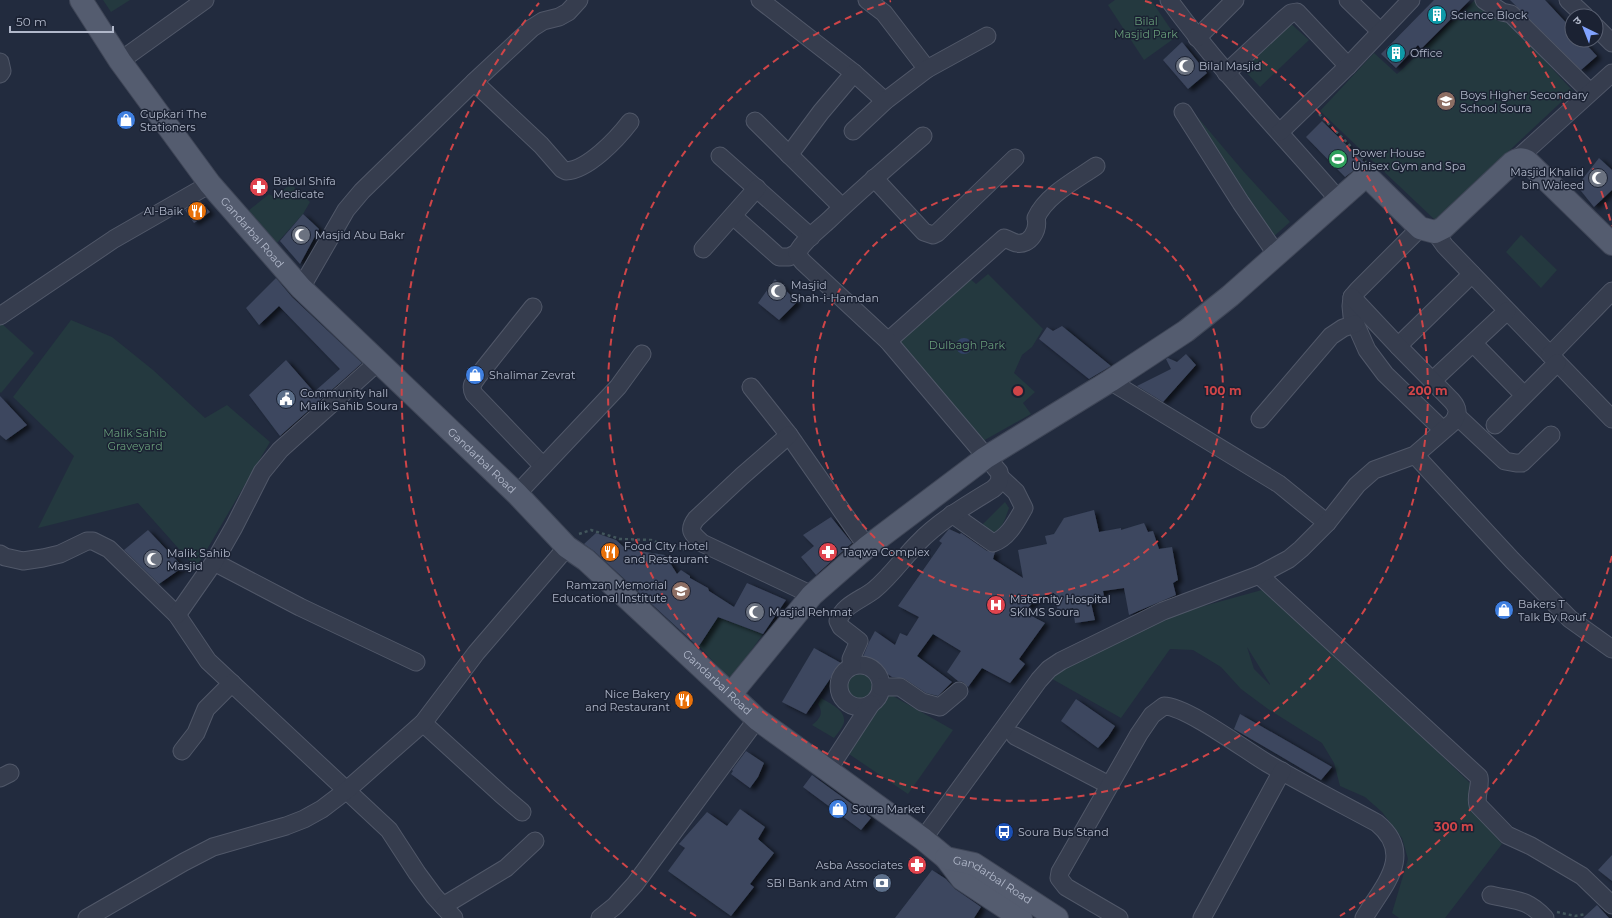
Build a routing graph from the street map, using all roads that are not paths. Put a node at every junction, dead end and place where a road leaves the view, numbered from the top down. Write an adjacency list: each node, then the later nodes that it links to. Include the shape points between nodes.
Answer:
1 (81, 0): 18 (main road, Gandarbal Road)
2 (206, 0): 18 (street)
3 (579, 0): 26 (street, via 568,12 532,28)
4 (760, 0): 22 (street)
5 (867, 0): 21 (street, via 894,24)
6 (1168, 0): 16 (street)
7 (1235, 0): 16 (street)
8 (1348, 0): 13 (street)
9 (1411, 0): 13 (street)
10 (1484, 0): 27 (street, via 1502,12 1511,14)
11 (1568, 0): 12 (street)
12 (1576, 8)
13 (1380, 31): 20 (street)
14 (1604, 35): 17 (street)
15 (987, 36): 21 (street)
16 (1197, 38): 23 (street)
17 (1612, 43)
18 (120, 61): 41 (main road, Gandarbal Road)
19 (0, 62): 24 (street)
20 (1348, 66): 23 (street, via 1297,12 1285,18); 33 (street)
21 (927, 69): 28 (street)
22 (854, 73): 28 (street); 35 (street)
23 (1226, 73): 33 (street)
24 (0, 74)
25 (1611, 75): 27 (street)
26 (474, 82): 31 (street, via 541,144 566,171 579,168 608,147); 53 (street, via 346,210)
27 (1590, 92): 38 (street)
28 (885, 101): 32 (street)
29 (1184, 112): 51 (street)
30 (755, 121): 35 (street)
31 (630, 122)
32 (853, 132)
33 (1280, 132): 43 (street)
34 (923, 136): 40 (street)
35 (789, 155): 44 (street)
36 (720, 156): 42 (street)
37 (1015, 158): 40 (street, via 933,235 924,232)
38 (1516, 160): 46 (main road, via 1443,228); 48 (main road, via 1527,161)
39 (1096, 166): 60 (street, via 1045,204 1036,218 1038,225 1030,239 1016,243 1004,238)
40 (874, 178): 44 (street)
41 (210, 184): 53 (main road, Gandarbal Road); 58 (street, via 114,239)
42 (757, 188): 45 (street); 47 (street)
43 (1338, 199): 46 (main road, via 1357,182 1364,178 1371,180); 51 (main road)
44 (842, 207): 47 (street)
45 (733, 216): 49 (street); 50 (street, via 779,257)
46 (1427, 230): 52 (street); 55 (street)
47 (811, 237): 50 (street)
48 (1612, 244)
49 (703, 249)
50 (798, 253): 60 (street, via 803,262)
51 (1277, 255): 66 (main road, via 1186,331)
52 (1472, 274): 57 (street); 62 (street)
53 (301, 288): 65 (main road, Gandarbal Road)
54 (1612, 291): 64 (street)
55 (1352, 297): 59 (street); 62 (street)
56 (533, 306): 79 (street, via 471,388)
57 (1507, 311): 61 (street); 64 (street)
58 (0, 316)
59 (1355, 324): 71 (street, via 1342,328 1331,336); 74 (street, via 1367,350 1385,374)
60 (888, 341): 78 (street)
61 (1473, 343): 67 (street); 69 (street)
62 (1398, 346): 67 (street)
63 (642, 354): 79 (street, via 618,387)
64 (1553, 359): 69 (street); 72 (street)
65 (378, 362): 81 (main road, Gandarbal Road); 87 (street, via 280,450 262,472)
66 (1110, 381): 78 (main road); 83 (street, via 1279,484)
67 (1432, 381): 70 (street, via 1452,401)
68 (752, 387): 75 (street)
69 (1524, 395): 73 (street)
70 (1457, 413): 74 (street, via 1453,422); 76 (street, via 1505,460 1511,462 1522,463)
71 (1260, 419)
72 (1612, 419)
73 (1495, 425)
74 (1443, 430): 77 (street)
75 (789, 435): 85 (street); 89 (street, via 691,525 692,531 702,543)
76 (1552, 435)
77 (1415, 455): 83 (street, via 1374,470 1357,485); 91 (street, via 1570,619)
78 (985, 458): 80 (street, via 999,472); 85 (main road)
79 (543, 466): 81 (street)
80 (1000, 478): 82 (street, via 993,490); 82 (street, via 1016,492 1024,508 1013,527 1000,540 993,543)
81 (517, 494): 84 (main road, Gandarbal Road)
82 (952, 514): 93 (street, via 918,542 874,589 840,614 838,621 841,627 859,641 851,659)
83 (1327, 523): 88 (street, via 1289,559)
84 (567, 547): 97 (main road, Gandarbal Road, via 586,560); 100 (street, via 476,653)
85 (867, 547): 89 (main road)
86 (0, 554): 90 (street, via 23,561 60,554 87,541 93,541 109,549)
87 (214, 562): 90 (street); 92 (street, via 307,611)
88 (1259, 575): 108 (street, via 1163,611 1049,669); 112 (street, via 1479,777 1478,805 1507,835 1577,873 1591,883)
89 (812, 595): 97 (main road)
90 (177, 615): 94 (street, via 208,661)
91 (1612, 649)
92 (416, 662)
93 (852, 666): 95 (street, via 859,665 872,669 880,680); 98 (street, via 842,675 839,689 841,696 851,705 865,707)
94 (232, 683): 102 (street, via 206,709 196,733); 106 (street)
95 (881, 687): 96 (street, via 900,687 922,702 940,707); 98 (street, via 880,694)
96 (959, 691)
97 (731, 694): 99 (main road, Gandarbal Road)
98 (871, 704): 103 (street)
99 (757, 718): 103 (main road, Gandarbal Road); 115 (street, via 635,884)
100 (423, 723): 106 (street); 107 (street)
101 (1015, 736): 105 (street)
102 (182, 751)
103 (828, 770): 108 (main road, Gandarbal Road)
104 (1282, 771): 105 (street, via 1176,707 1164,706 1152,714); 119 (street); 120 (street, via 1377,823 1388,834 1394,851 1394,869)
105 (1109, 785): 118 (street, via 1063,865 1059,878 1066,887)
106 (347, 790): 113 (street, via 389,830 417,873); 114 (street, via 304,819 213,847)
107 (522, 812)
108 (923, 839): 110 (main road, Gandarbal Road)
109 (535, 841): 113 (street, via 506,868)
110 (946, 858): 116 (main road, Gandarbal Road, via 962,879); 117 (main road, Gandarbal Road, via 974,864)
111 (1491, 895): 121 (street, via 1532,905)
112 (1612, 905)
113 (448, 912)
114 (87, 918)
115 (600, 918)
116 (1021, 918)
117 (1057, 918)
118 (1119, 918)
119 (1202, 918)
120 (1364, 918)
121 (1545, 918)

